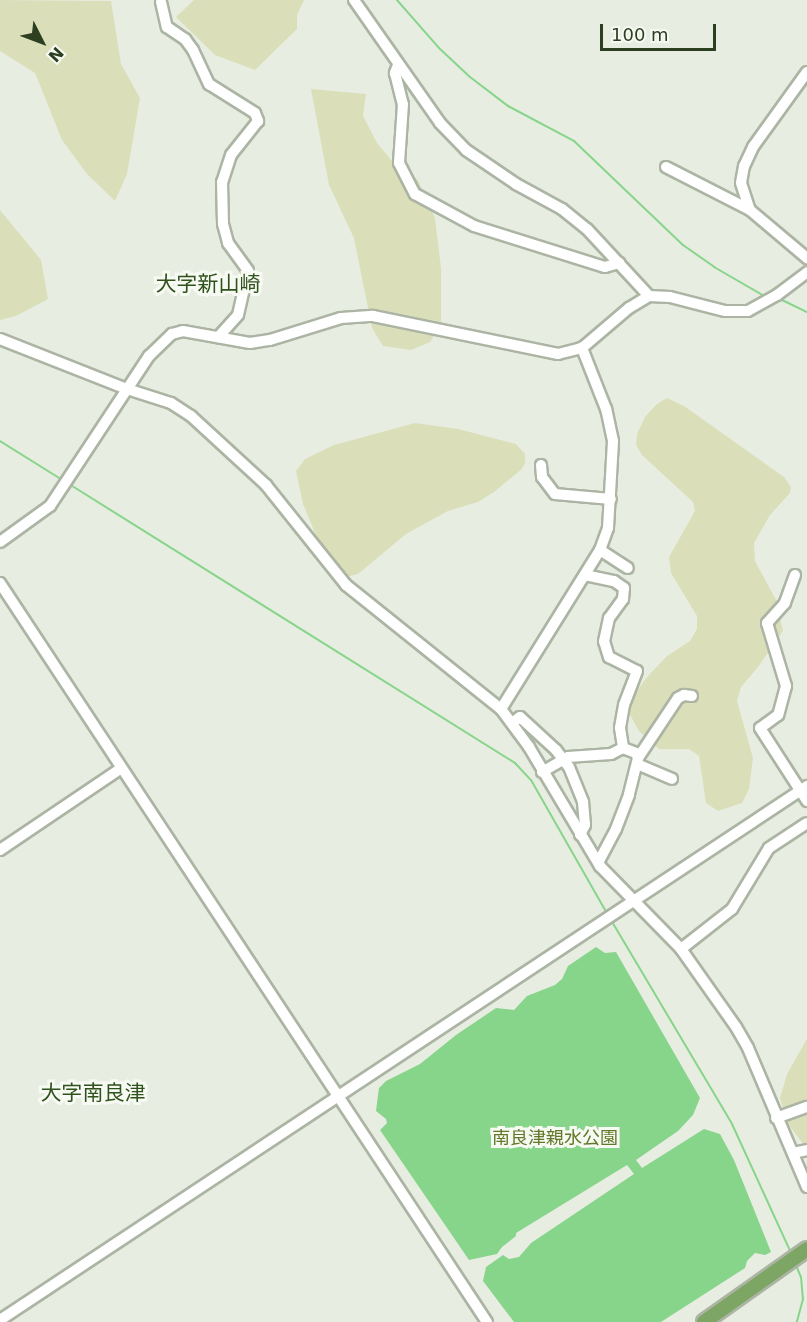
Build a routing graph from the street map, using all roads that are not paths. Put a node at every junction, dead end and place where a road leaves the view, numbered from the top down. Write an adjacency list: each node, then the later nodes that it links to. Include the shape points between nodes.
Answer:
1 (354, 0): 3 (street)
2 (161, 2): 11 (street, via 167,27 185,39 209,84 255,113 258,121 231,155 222,182 223,224 228,243 248,271 238,315)
3 (398, 65): 8 (street, via 440,123 466,150 562,209); 8 (street, via 396,84 403,104 399,163 415,194 474,226 605,267)
4 (807, 72): 6 (street, via 753,147 744,166 741,183)
5 (666, 168): 6 (street)
6 (750, 210): 7 (street)
7 (807, 258)
8 (619, 263): 10 (street)
9 (807, 272): 10 (street, via 748,311 725,311 670,297)
10 (649, 296): 13 (street)
11 (218, 337): 13 (street, via 250,343 341,318 373,316 549,352); 14 (street, via 172,334 149,356)
12 (0, 339): 14 (street)
13 (582, 348): 16 (street, via 610,424)
14 (127, 389): 17 (street, via 50,506); 24 (street, via 171,403 191,416 266,485 346,585)
15 (541, 465): 16 (street, via 542,477 555,494)
16 (610, 499): 18 (street, via 608,528)
17 (0, 542)
18 (600, 550): 19 (street); 20 (street)
19 (628, 568)
20 (585, 575): 24 (street); 26 (street, via 621,584 626,593 604,632 609,657 637,671 622,714)
21 (795, 575): 32 (street, via 785,603 767,623 786,686 778,715 760,728)
22 (0, 583): 29 (street)
23 (692, 696): 28 (street, via 678,698)
24 (501, 710): 25 (street)
25 (512, 723): 27 (street, via 520,717); 30 (street)
26 (623, 748): 27 (street, via 611,754); 28 (street, via 636,753)
27 (564, 759): 30 (street); 35 (street, via 583,802 585,825)
28 (638, 761): 31 (street); 37 (street, via 616,829)
29 (120, 769): 36 (street); 40 (street)
30 (542, 771): 35 (street)
31 (672, 779)
32 (803, 788): 33 (street); 38 (street)
33 (807, 801)
34 (807, 823): 39 (street, via 769,848 732,909)
35 (579, 835): 37 (street)
36 (0, 850)
37 (598, 862): 38 (street)
38 (636, 900): 39 (street); 40 (street)
39 (681, 949): 42 (street, via 748,1047)
40 (338, 1097): 47 (street); 48 (street)
41 (807, 1107): 42 (street)
42 (776, 1118): 44 (street)
43 (807, 1150): 44 (street)
44 (793, 1153): 45 (street)
45 (807, 1187)
46 (805, 1251): 49 (main road)
47 (0, 1320)
48 (487, 1322)
49 (704, 1322)

